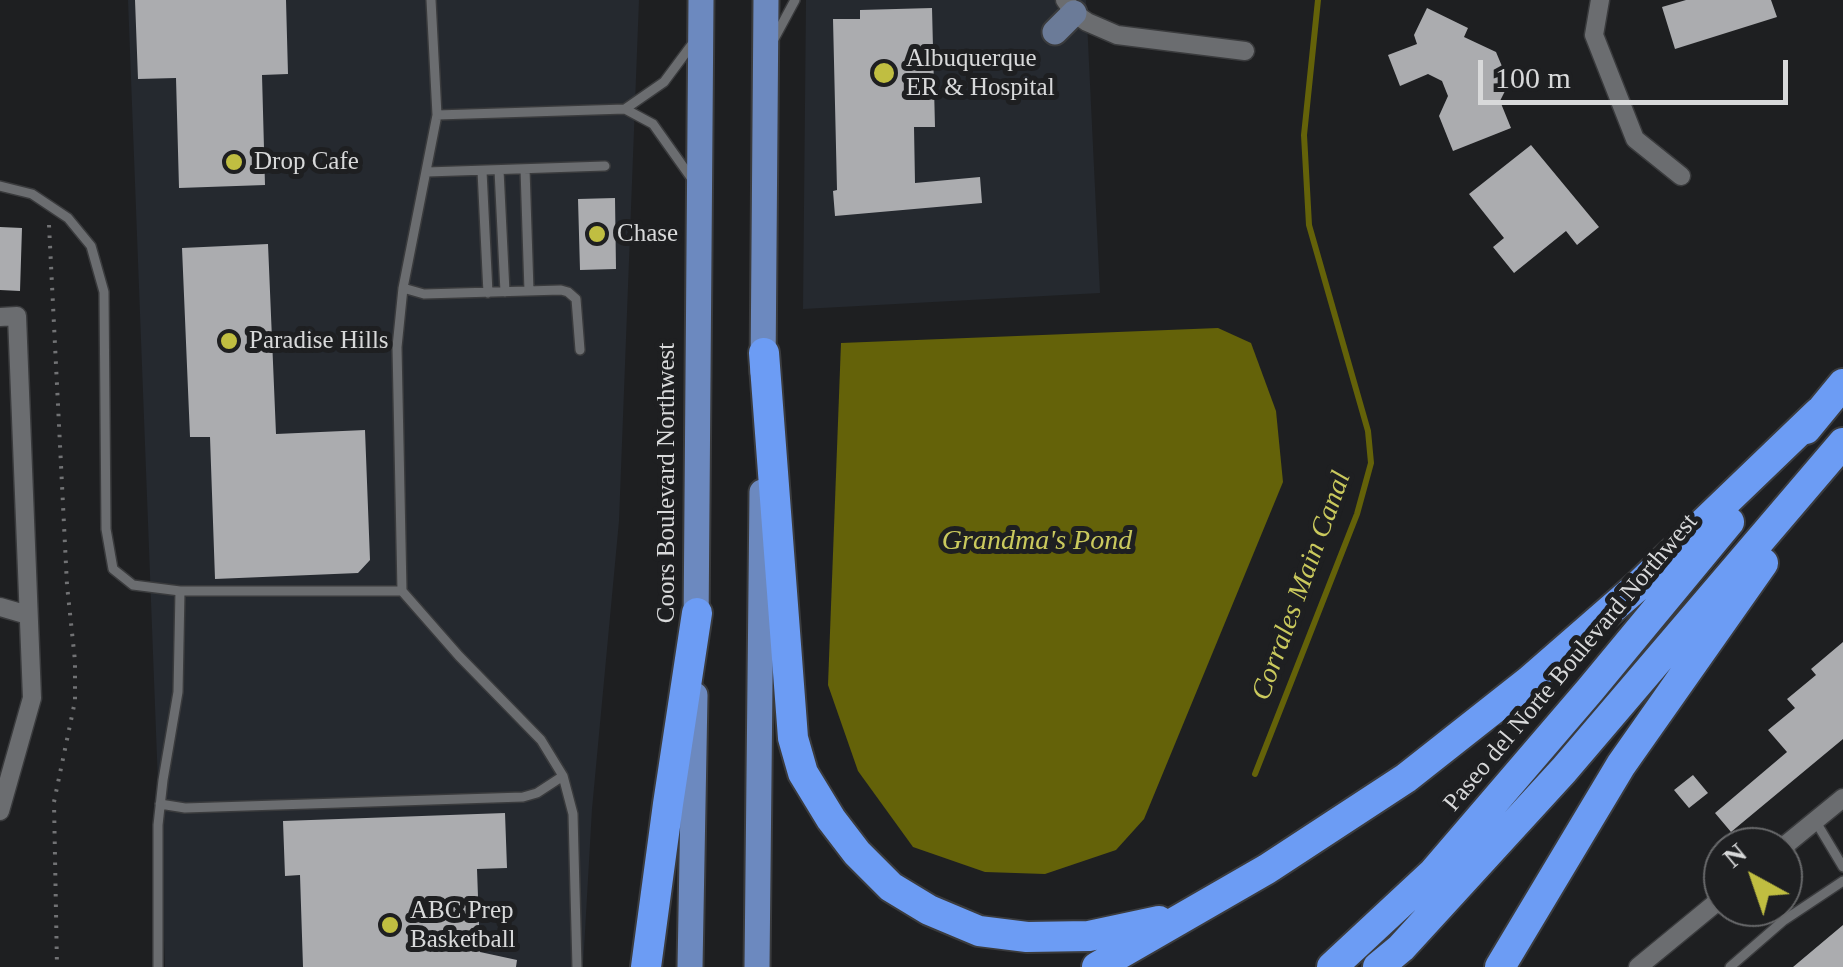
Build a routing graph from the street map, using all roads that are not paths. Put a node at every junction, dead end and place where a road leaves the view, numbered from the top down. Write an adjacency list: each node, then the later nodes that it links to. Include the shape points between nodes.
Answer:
1 (431, 0): 12 (lane)
2 (701, 0): 8 (main road, Coors Boulevard Northwest)
3 (766, 0): 9 (main road)
4 (796, 0): 9 (lane)
5 (1600, 0): 18 (street, via 1594,35 1636,139)
6 (1070, 6): 7 (street); 10 (street, via 1117,36)
7 (1055, 32)
8 (700, 33): 11 (lane, via 664,82); 20 (main road, Coors Boulevard Northwest)
9 (766, 50): 27 (main road)
10 (1245, 51)
11 (625, 108): 12 (lane); 20 (lane, via 653,124)
12 (437, 115): 17 (lane)
13 (605, 166): 15 (lane)
14 (500, 170): 15 (lane); 16 (lane); 23 (lane)
15 (524, 170): 22 (lane)
16 (482, 171): 17 (lane); 24 (lane)
17 (428, 172): 21 (lane)
18 (1680, 176)
19 (0, 186): 31 (lane, via 32,194 68,218 91,246 104,292 112,569 133,585)
20 (700, 189): 34 (main road, Coors Boulevard Northwest)
21 (404, 288): 24 (lane); 32 (lane, via 396,347)
22 (529, 291): 23 (lane); 26 (lane, via 560,290 576,299)
23 (505, 292): 24 (lane)
24 (488, 293)
25 (0, 317): 35 (street, via 17,316)
26 (580, 350)
27 (764, 353): 45 (highway, via 793,738 803,773 856,853 891,887 979,931 1089,936); 50 (main road)
28 (1843, 384): 29 (highway, Paseo del Norte Boulevard Northwest)
29 (1818, 413): 45 (highway, via 1529,681 1406,778); 52 (highway, Paseo del Norte Boulevard Northwest, via 1432,873)
30 (1843, 447): 53 (highway, via 1564,770); 54 (highway, via 1621,764)
31 (180, 591): 32 (lane); 38 (lane, via 178,692)
32 (402, 591): 36 (lane, via 541,740)
33 (0, 607): 35 (street)
34 (696, 612): 48 (highway); 49 (main road, Coors Boulevard Northwest)
35 (28, 615): 39 (street, via 32,698)
36 (563, 776): 38 (lane, via 522,797); 47 (lane, via 574,814)
37 (1843, 798): 40 (street)
38 (160, 804): 46 (lane)
39 (0, 811)
40 (1815, 821): 41 (street); 42 (lane)
41 (1803, 831)
42 (1843, 867)
43 (1843, 881): 56 (lane)
44 (1703, 913): 55 (street)
45 (1187, 915): 51 (highway)
46 (158, 967)
47 (577, 967)
48 (646, 967)
49 (690, 967)
50 (758, 967)
51 (1097, 967)
52 (1332, 967)
53 (1378, 967)
54 (1500, 967)
55 (1638, 967)
56 (1730, 967)

